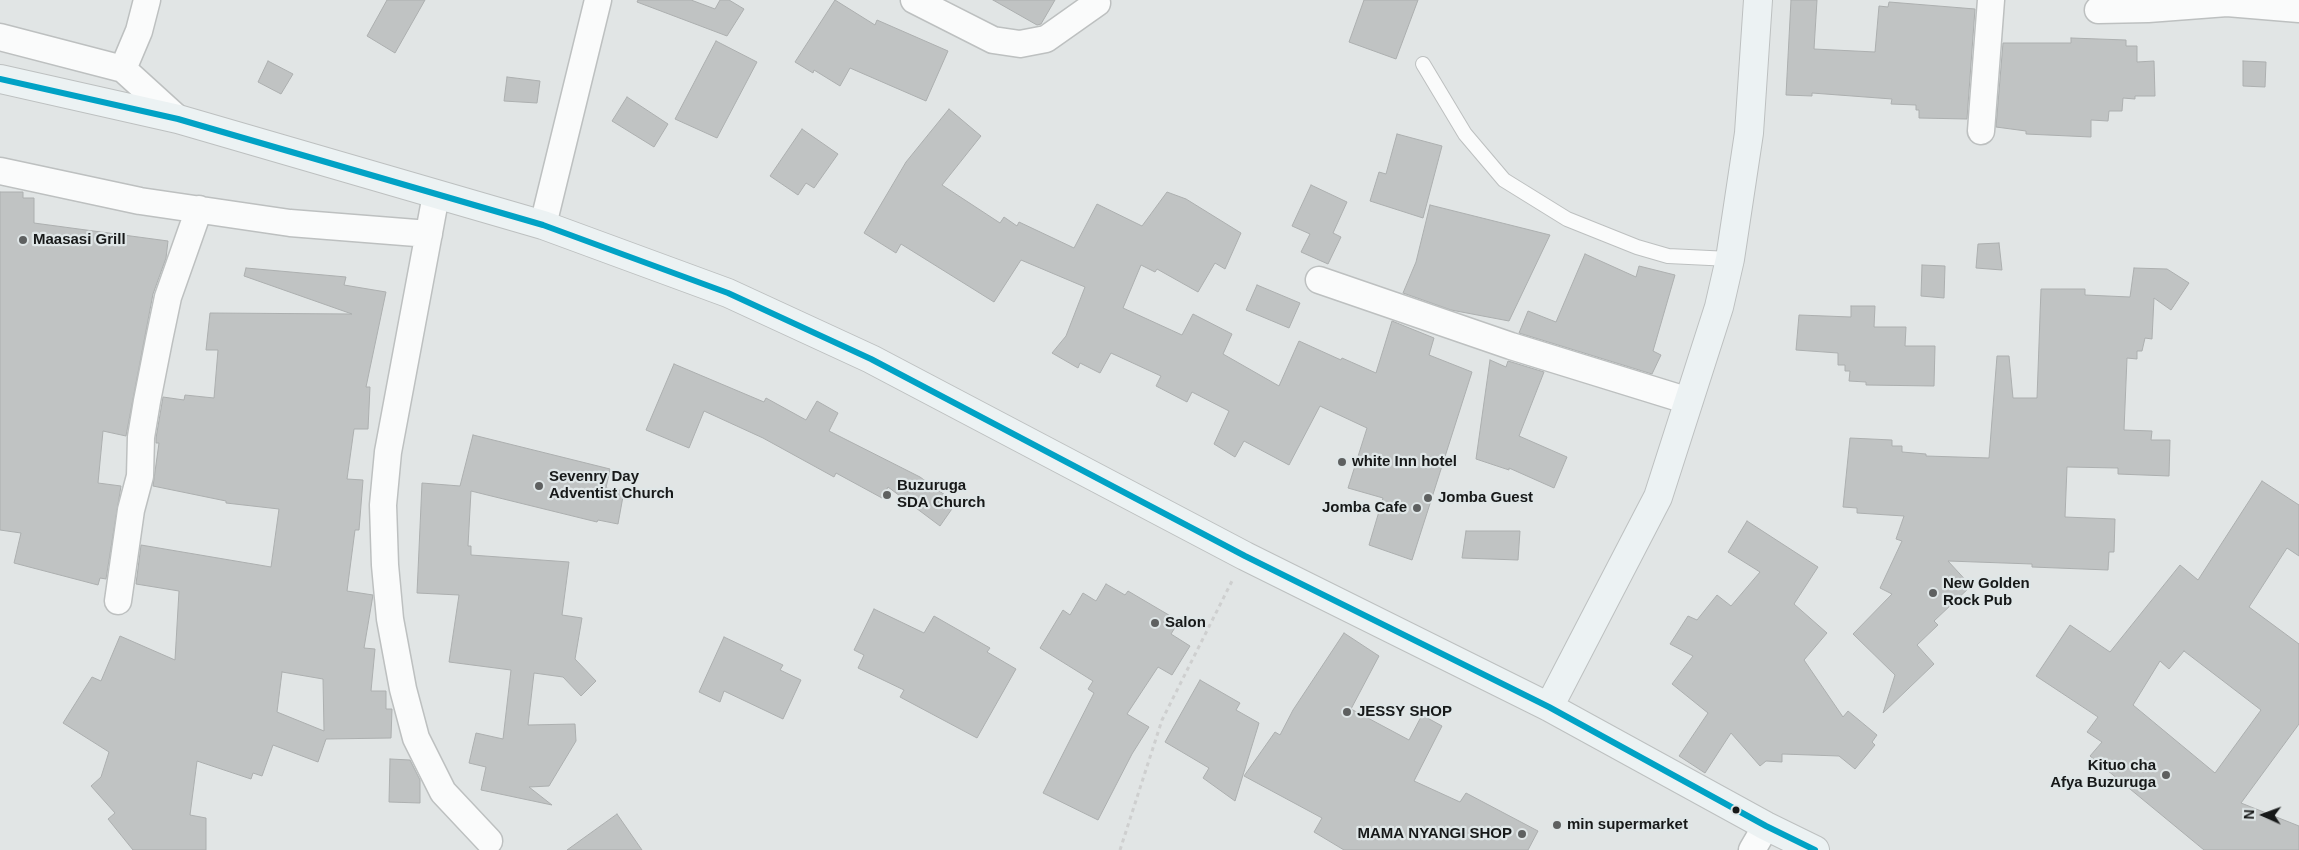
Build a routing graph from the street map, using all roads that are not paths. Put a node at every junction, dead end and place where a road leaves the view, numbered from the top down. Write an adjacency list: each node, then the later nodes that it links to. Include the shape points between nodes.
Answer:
1 (147, 0): 11 (street, via 139,31)
2 (598, 0): 18 (street)
3 (914, 0): 6 (street, via 993,40 1020,44 1046,39)
4 (1758, 0): 20 (main road, via 1749,133)
5 (1991, 0): 14 (street)
6 (1097, 3)
7 (2299, 9): 8 (street, via 2227,3)
8 (2098, 10)
9 (0, 37): 11 (street)
10 (1423, 64): 20 (lane, via 1464,134 1504,180 1567,219 1637,247 1668,256)
11 (123, 69): 13 (street)
12 (0, 78): 13 (main road)
13 (178, 120): 16 (main road)
14 (1981, 131)
15 (0, 171): 17 (street, via 140,201)
16 (436, 195): 18 (main road); 19 (street)
17 (199, 209): 19 (street, via 290,223); 23 (street, via 168,297 159,340 141,437 140,476 131,510)
18 (543, 225): 24 (main road, via 728,293 871,359 1245,556)
19 (429, 234): 26 (street, via 388,452 384,525 390,618 416,738 443,792)
20 (1730, 259): 22 (main road, via 1719,307)
21 (1319, 280): 22 (street, via 1511,346)
22 (1689, 401): 24 (main road, via 1658,497)
23 (118, 601)
24 (1549, 707): 25 (main road)
25 (1766, 826): 27 (street); 28 (main road)
26 (489, 841)
27 (1752, 850)
28 (1815, 850)

